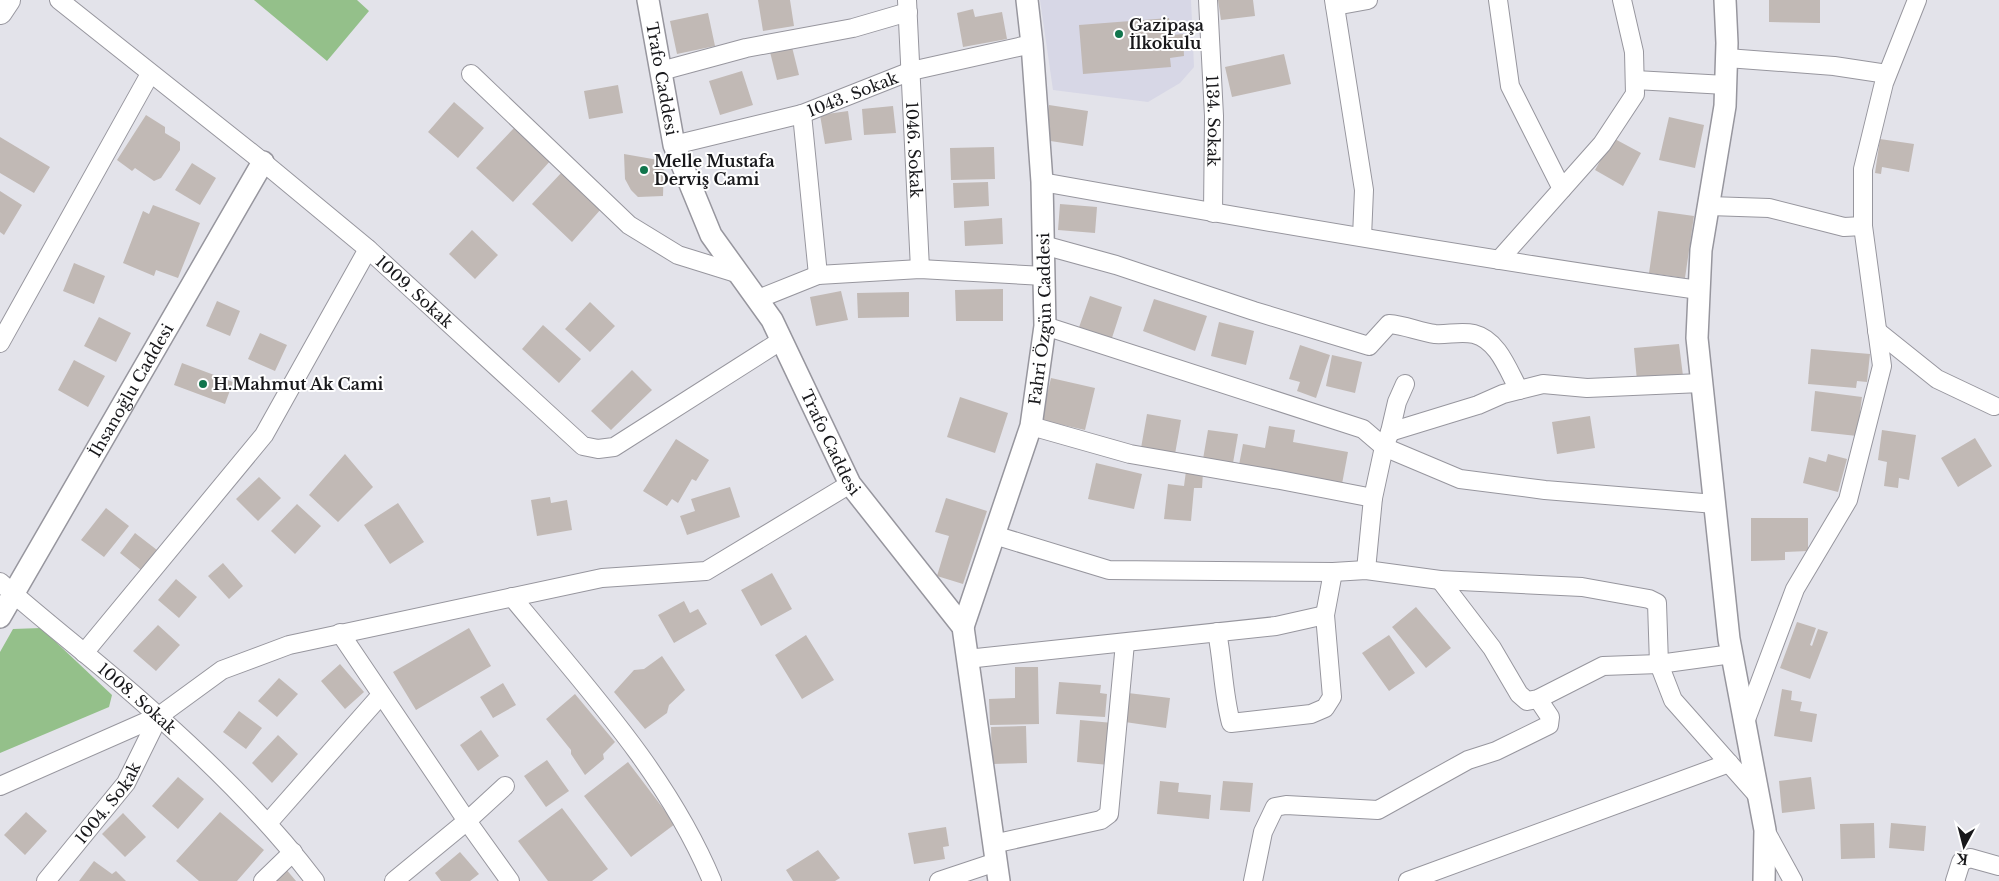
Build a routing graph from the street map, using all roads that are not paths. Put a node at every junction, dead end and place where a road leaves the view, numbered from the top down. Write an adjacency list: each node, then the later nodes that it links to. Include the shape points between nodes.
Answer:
1 (8, 0): 13 (main road)
2 (59, 0): 18 (street, 1009. Sokak)
3 (648, 0): 16 (street, Trafo Caddesi)
4 (1027, 0): 14 (street, Fahri Özgün Caddesi)
5 (1208, 0): 29 (street, 1134. Sokak, via 1214,116)
6 (1368, 0): 11 (street)
7 (1498, 0): 27 (street, via 1510,86)
8 (1622, 0): 21 (street, via 1634,52)
9 (1725, 0): 15 (street)
10 (1916, 0): 20 (street)
11 (1335, 3): 31 (street, via 1364,190)
12 (908, 6): 16 (street, via 853,28 746,48); 17 (street, 1046. Sokak)
13 (0, 12)
14 (1032, 44): 17 (street, 1043. Sokak); 26 (street, Fahri Özgün Caddesi)
15 (1726, 58): 20 (street, via 1834,66); 22 (street)
16 (661, 71): 24 (street, Trafo Caddesi)
17 (911, 71): 23 (street, 1043. Sokak); 35 (street, 1046. Sokak)
18 (150, 74): 25 (street, 1009. Sokak); 44 (street)
19 (471, 74): 36 (street, via 629,225 678,255)
20 (1887, 74): 30 (street, via 1863,169)
21 (1634, 80): 22 (street); 27 (street, via 1635,94 1602,144)
22 (1726, 85): 28 (street)
23 (802, 114): 24 (street, 1043. Sokak); 37 (street)
24 (674, 145): 36 (street, Trafo Caddesi, via 711,235)
25 (263, 162): 33 (street, 1009. Sokak); 58 (street, İhsanoğlu Caddesi)
26 (1042, 182): 29 (street); 32 (street, Fahri Özgün Caddesi)
27 (1562, 189): 34 (street)
28 (1709, 206): 30 (street, via 1769,208 1844,227); 39 (street)
29 (1213, 213): 31 (street)
30 (1863, 226): 42 (street)
31 (1362, 237): 34 (street)
32 (1043, 245): 38 (street, Fahri Özgün Caddesi); 47 (street, via 1369,346 1389,324 1433,334 1474,334 1489,342 1500,355)
33 (368, 249): 43 (street, 1009. Sokak, via 583,446 598,449 614,447); 66 (street, via 264,435)
34 (1499, 260): 39 (street)
35 (920, 269): 37 (street); 38 (street)
36 (739, 274): 40 (street, Trafo Caddesi)
37 (818, 275): 40 (street)
38 (1044, 276): 41 (street, Fahri Özgün Caddesi)
39 (1699, 290): 45 (street, via 1697,338)
40 (758, 299): 43 (street, Trafo Caddesi)
41 (1046, 326): 49 (street, Fahri Özgün Caddesi); 50 (street, via 1364,429)
42 (1877, 331): 48 (street, via 1937,379); 73 (street, via 1882,366 1848,500 1795,589)
43 (782, 340): 51 (street, Trafo Caddesi)
44 (0, 343)
45 (1701, 383): 47 (street, via 1587,388 1543,384); 53 (street)
46 (1405, 384): 50 (street)
47 (1519, 390): 50 (street)
48 (1994, 406)
49 (1031, 426): 52 (street, via 1130,454); 54 (street, Fahri Özgün Caddesi)
50 (1387, 440): 52 (street); 53 (street, via 1460,479 1545,490)
51 (850, 484): 59 (street, via 706,571 602,578); 62 (street, Trafo Caddesi)
52 (1373, 498): 55 (street)
53 (1715, 504): 67 (street)
54 (994, 535): 56 (street, via 1109,570); 62 (street, Fahri Özgün Caddesi)
55 (1366, 570): 56 (street); 57 (street)
56 (1333, 572): 60 (street)
57 (1440, 580): 69 (street, via 1582,586 1649,599 1657,603); 71 (street, via 1492,648 1519,694 1528,701)
58 (6, 588): 61 (street, İhsanoğlu Caddesi); 66 (street, 1008. Sokak)
59 (512, 597): 64 (street); 90 (street, via 629,739 678,814)
60 (1326, 615): 63 (street, via 1276,626); 63 (street, via 1332,697 1325,708 1311,714 1231,723)
61 (0, 617)
62 (962, 628): 68 (street, Trafo Caddesi)
63 (1217, 632): 65 (street)
64 (340, 633): 70 (street); 72 (street, via 289,645 222,670)
65 (1125, 643): 68 (street); 82 (street, via 1109,814)
66 (84, 653): 72 (street, 1008. Sokak)
67 (1732, 654): 69 (street); 73 (street)
68 (967, 658): 82 (street, Trafo Caddesi)
69 (1658, 664): 71 (street, via 1603,666); 74 (street, via 1673,700)
70 (381, 695): 78 (street); 79 (street)
71 (1538, 699): 92 (street, via 1550,717 1549,724 1496,751 1468,760 1378,810 1275,807 1263,832)
72 (159, 716): 75 (street); 79 (street, 1008. Sokak); 85 (street, 1004. Sokak, via 126,783)
73 (1745, 722): 77 (street)
74 (1729, 763): 77 (street); 84 (street)
75 (0, 786)
76 (505, 786): 78 (street)
77 (1759, 798): 80 (street)
78 (467, 821): 88 (street); 89 (street)
79 (268, 823): 81 (street, 1008. Sokak)
80 (1766, 830): 93 (street); 94 (street)
81 (293, 852): 86 (street); 87 (street, 1008. Sokak)
82 (996, 862): 91 (street)
83 (1999, 866): 95 (street, via 1970,858 1961,862)
84 (1413, 880)
85 (46, 881)
86 (263, 881)
87 (315, 881)
88 (394, 881)
89 (510, 881)
90 (712, 881)
91 (939, 881)
92 (1253, 881)
93 (1764, 881)
94 (1793, 881)
95 (1955, 881)

